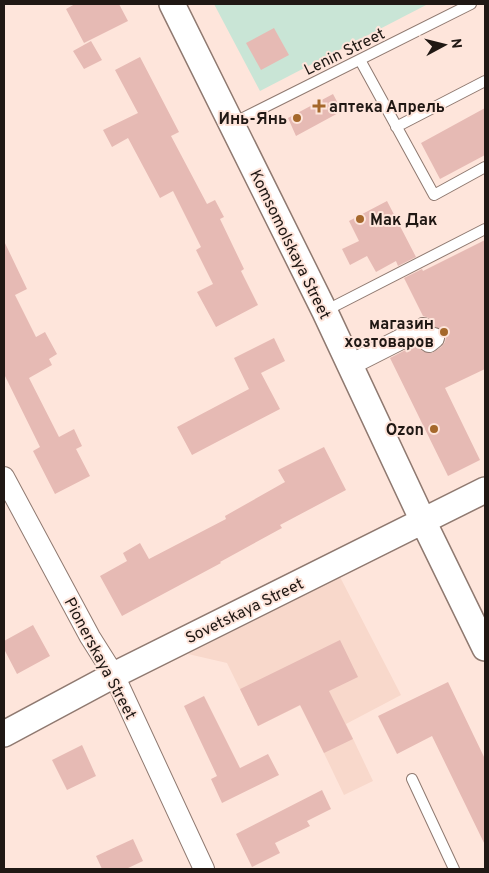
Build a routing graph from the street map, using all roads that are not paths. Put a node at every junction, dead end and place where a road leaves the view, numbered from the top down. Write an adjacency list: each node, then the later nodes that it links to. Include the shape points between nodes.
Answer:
1 (172, 4): 5 (street, Komsomolskaya Street)
2 (471, 4): 3 (lane, Lenin Street)
3 (360, 60): 5 (lane, Lenin Street); 6 (lane)
4 (485, 81): 6 (lane)
5 (230, 124): 9 (street, Komsomolskaya Street)
6 (396, 128): 7 (lane, via 434,195)
7 (485, 168)
8 (485, 230): 9 (lane)
9 (324, 312): 11 (street, Komsomolskaya Street)
10 (434, 338): 11 (street, via 429,342 423,328)
11 (350, 364): 14 (street, Komsomolskaya Street)
12 (4, 477): 16 (street, Pionerskaya Street, via 90,637)
13 (485, 490): 14 (street, Sovetskaya Street)
14 (423, 521): 15 (street, Komsomolskaya Street); 16 (street, Sovetskaya Street)
15 (485, 648)
16 (114, 675): 17 (street, Sovetskaya Street); 19 (street, Pionerskaya Street)
17 (4, 734)
18 (412, 778): 20 (lane)
19 (204, 869)
20 (454, 869)

